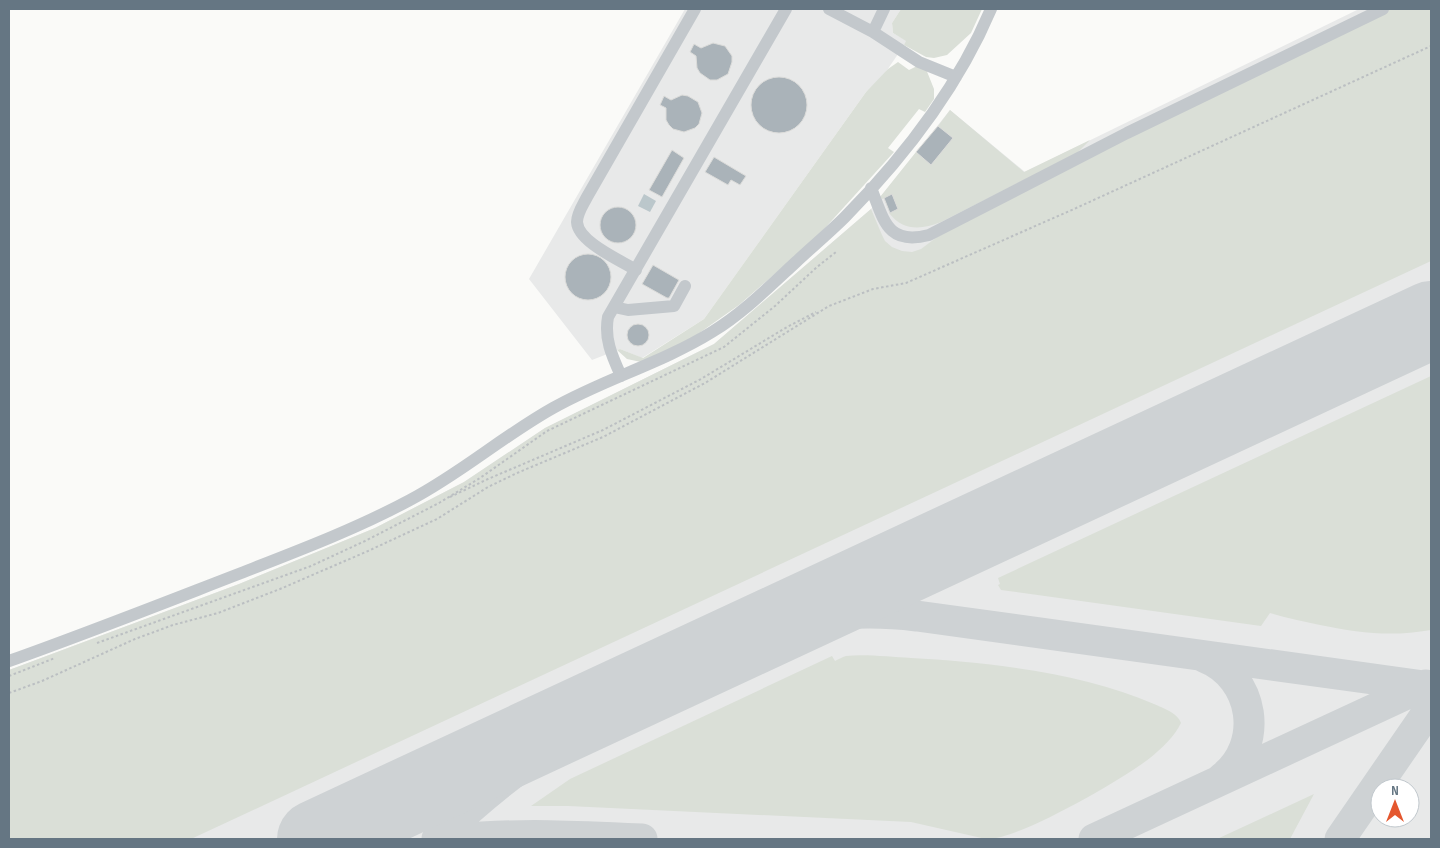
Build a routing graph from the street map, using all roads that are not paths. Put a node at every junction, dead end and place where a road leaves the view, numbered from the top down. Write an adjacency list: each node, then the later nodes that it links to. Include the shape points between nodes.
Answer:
1 (695, 9): 10 (street, via 579,212 579,231 587,240)
2 (786, 9): 10 (street)
3 (829, 9): 7 (street)
4 (884, 9): 7 (street)
5 (991, 9): 8 (street, via 979,38)
6 (1382, 9): 9 (street, via 1127,133 929,235 908,238 890,231)
7 (872, 32): 8 (street, via 919,62)
8 (956, 77): 9 (street, via 928,120)
9 (871, 188): 13 (street, via 845,216 734,317 681,350)
10 (636, 270): 12 (street)
11 (685, 286): 12 (street, via 674,306 628,310)
12 (614, 307): 13 (street, via 606,329 611,353)
13 (621, 376): 14 (street, via 553,408 455,475 384,513 286,555)
14 (9, 661)

